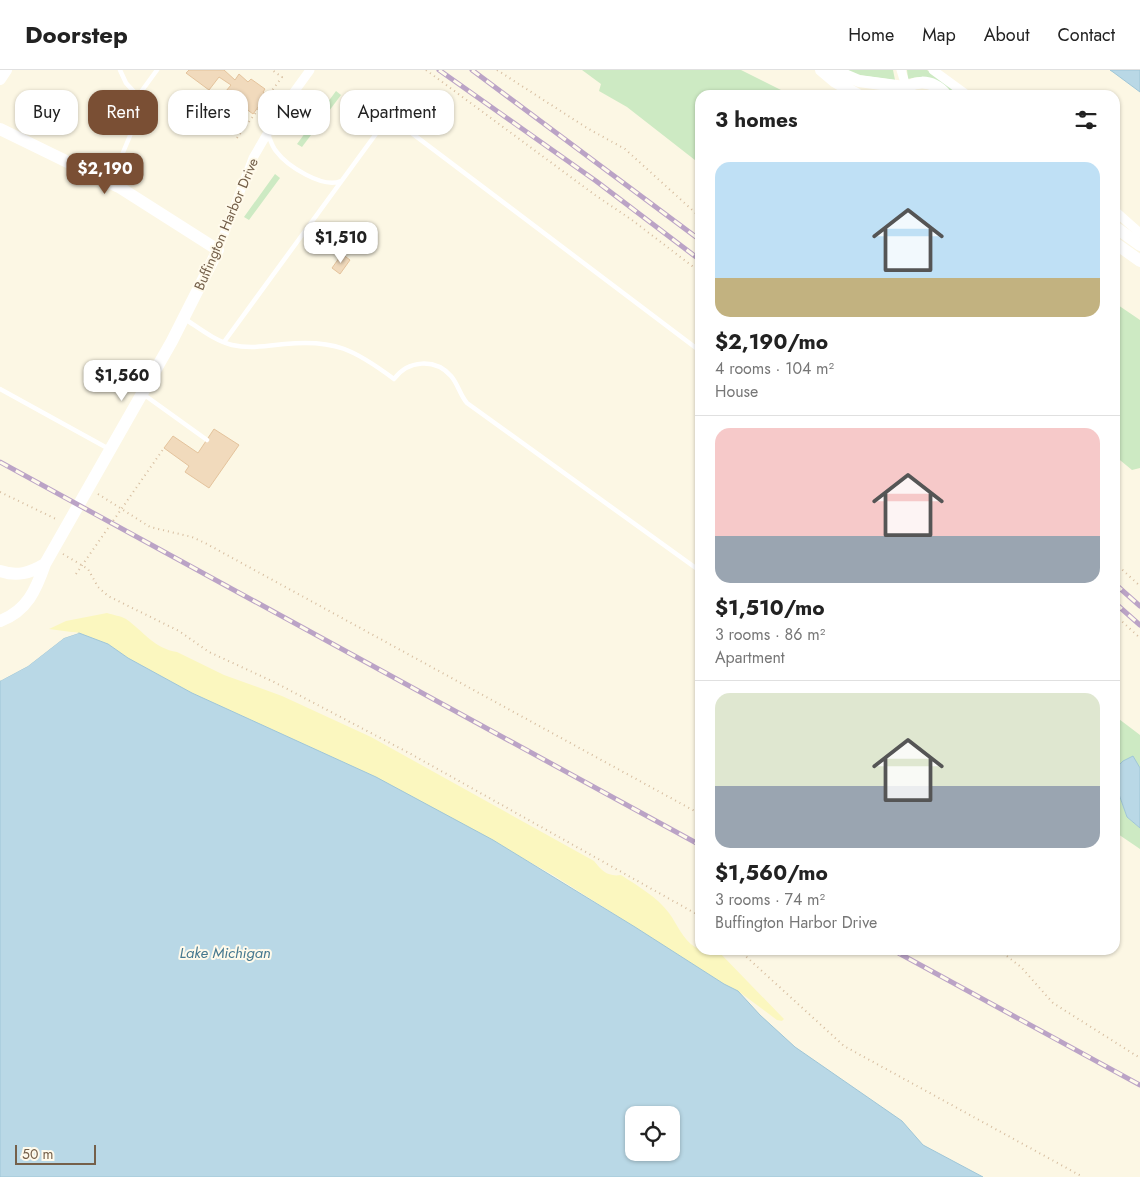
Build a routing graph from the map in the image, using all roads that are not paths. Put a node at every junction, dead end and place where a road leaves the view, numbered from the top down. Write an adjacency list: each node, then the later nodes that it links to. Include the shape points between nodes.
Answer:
1 (6, 70): 9 (street)
2 (120, 70): 10 (lane)
3 (157, 70): 11 (lane)
4 (310, 70): 12 (street, Buffington Harbor Drive)
5 (821, 70): 13 (street)
6 (833, 70): 14 (street, via 859,81)
7 (901, 70): 14 (street)
8 (933, 70): 16 (street)
9 (0, 79)
10 (132, 90)
11 (142, 90)
12 (296, 90)
13 (849, 90)
14 (903, 90): 15 (street, via 916,82 928,82)
15 (942, 90)
16 (960, 90)
17 (0, 129): 22 (street)
18 (131, 135): 22 (lane)
19 (266, 135): 28 (street, Buffington Harbor Drive)
20 (268, 135): 21 (lane, via 277,153 314,180 325,183)
21 (342, 180): 31 (lane); 32 (lane, via 389,116)
22 (110, 182): 28 (street)
23 (1120, 216): 25 (street)
24 (1120, 231): 26 (street)
25 (1140, 233)
26 (1140, 245)
27 (1120, 247): 29 (street)
28 (218, 250): 30 (street, Buffington Harbor Drive)
29 (1140, 261)
30 (184, 318): 31 (lane); 34 (street, Buffington Harbor Drive)
31 (224, 342): 38 (lane, via 254,348 303,342 334,344 359,354 394,379 404,368 412,365 423,363 440,368 452,377 468,403)
32 (695, 347)
33 (0, 389): 36 (lane)
34 (142, 394): 35 (lane); 36 (street, Buffington Harbor Drive)
35 (206, 440)
36 (110, 450): 37 (street, Buffington Harbor Drive)
37 (45, 564): 39 (street, via 22,574); 40 (street, Buffington Harbor Drive, via 30,600 22,609)
38 (695, 567)
39 (0, 571)
40 (0, 621)

